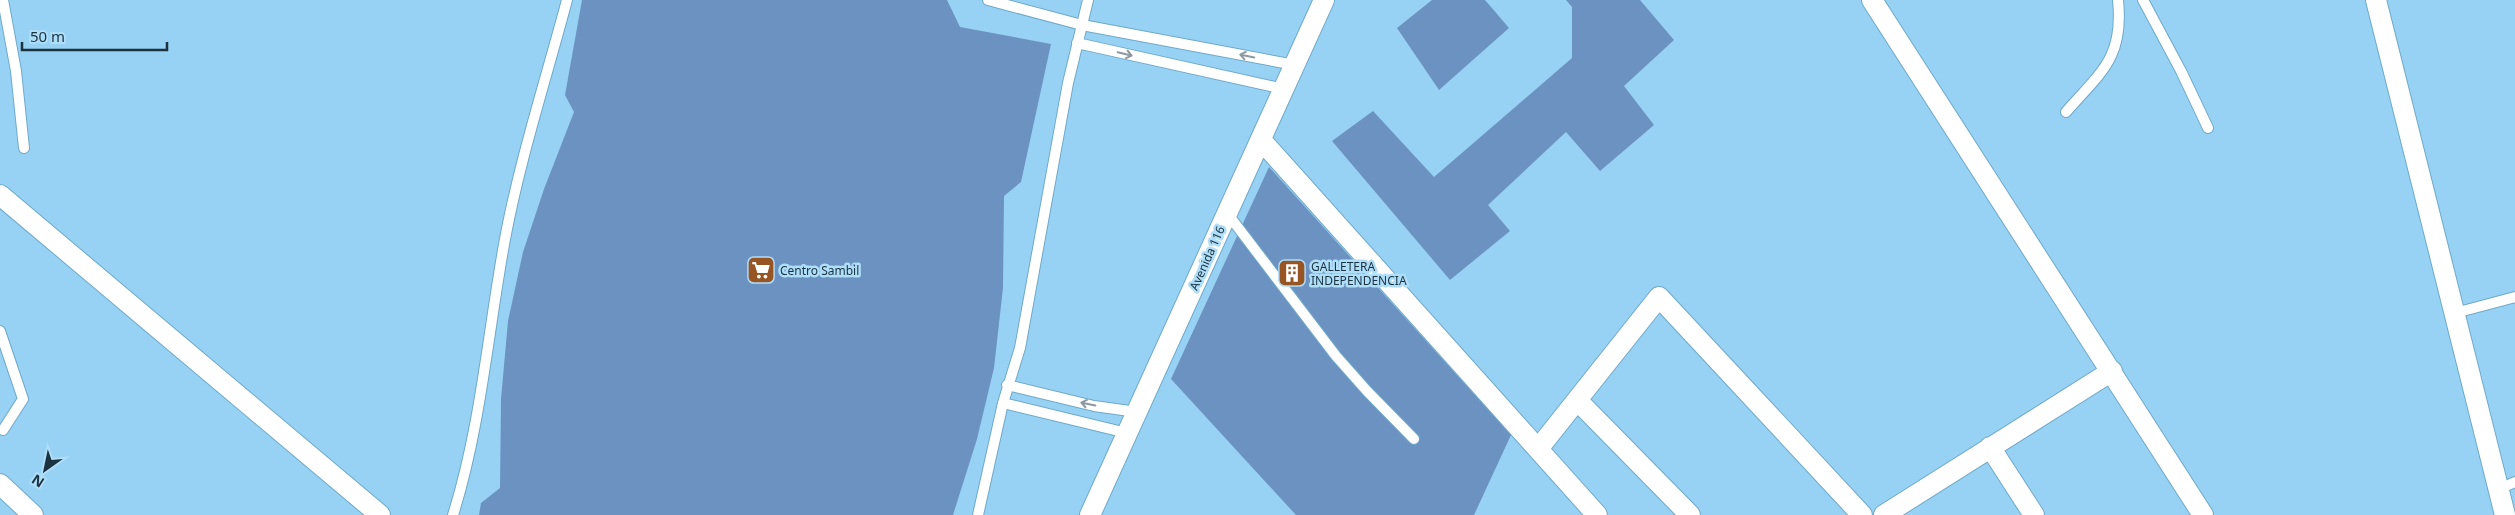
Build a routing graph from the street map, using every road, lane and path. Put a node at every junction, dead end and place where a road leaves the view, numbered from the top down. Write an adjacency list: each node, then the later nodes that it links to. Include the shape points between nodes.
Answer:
1 (3, 0): 17 (lane, via 16,71)
2 (567, 0): 37 (lane, via 505,237 475,418)
3 (988, 0): 10 (lane)
4 (1088, 0): 10 (lane)
5 (1324, 0): 12 (street, Avenida 116)
6 (1872, 0): 23 (street)
7 (2118, 0): 14 (lane, via 2118,41 2110,60)
8 (2143, 0): 15 (lane)
9 (2376, 0): 21 (street)
10 (1082, 25): 11 (lane); 12 (lane, one-way to 10)
11 (1077, 44): 13 (lane, one-way to 13); 24 (lane, via 1020,348)
12 (1295, 65): 13 (street, Avenida 116)
13 (1284, 89): 16 (street, Avenida 116)
14 (2066, 112)
15 (2208, 128)
16 (1261, 140): 19 (street, Avenida 116); 32 (street)
17 (24, 148)
18 (0, 195): 36 (street)
19 (1227, 212): 27 (street, Avenida 116); 30 (lane, via 1336,356 1366,392)
20 (2515, 297): 21 (lane)
21 (2455, 313): 34 (street)
22 (0, 331): 28 (lane, via 23,399)
23 (2112, 371): 31 (street); 45 (street)
24 (1007, 385): 26 (lane); 27 (lane, one-way to 24, via 1094,406)
25 (1577, 400): 32 (street); 41 (street); 42 (street, via 1659,297)
26 (1003, 403): 29 (lane); 38 (lane)
27 (1136, 412): 29 (street, Avenida 116)
28 (3, 430)
29 (1127, 433): 39 (street, Avenida 116)
30 (1414, 439)
31 (1990, 447): 43 (street); 44 (street)
32 (1538, 448): 40 (street)
33 (0, 484): 35 (street)
34 (2507, 486): 46 (street)
35 (33, 515)
36 (380, 515)
37 (453, 515)
38 (978, 515)
39 (1090, 515)
40 (1598, 515)
41 (1690, 515)
42 (1862, 515)
43 (1884, 515)
44 (2034, 515)
45 (2203, 515)
46 (2506, 515)

